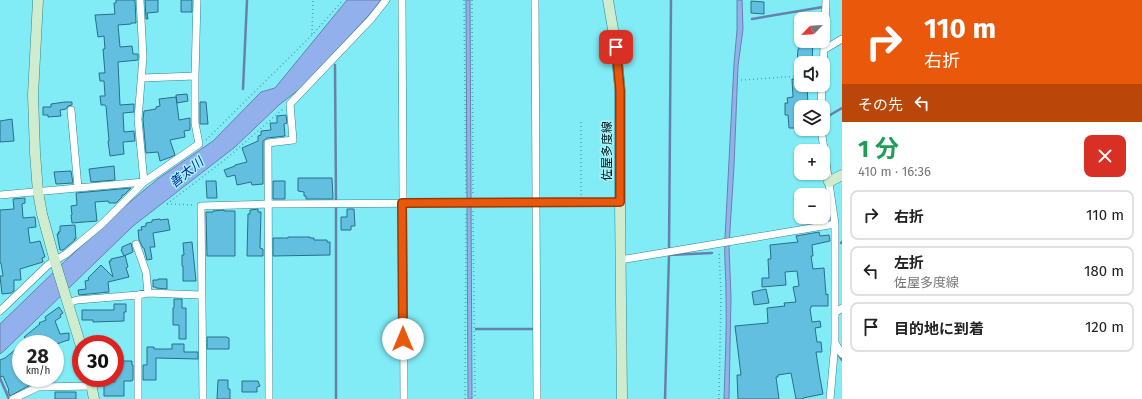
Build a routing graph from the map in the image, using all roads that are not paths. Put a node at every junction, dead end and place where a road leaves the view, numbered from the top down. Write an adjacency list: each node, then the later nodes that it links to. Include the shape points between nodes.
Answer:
1 (38, 0): 20 (main road, via 33,95)
2 (140, 0): 13 (street)
3 (197, 0): 12 (street)
4 (386, 0): 25 (street, via 290,104 293,140 268,143)
5 (402, 0): 23 (street)
6 (535, 0): 24 (street)
7 (608, 0): 22 (main road, 佐屋多度線, via 620,90)
8 (826, 0): 10 (street)
9 (842, 39): 10 (street)
10 (825, 49): 11 (street)
11 (824, 56)
12 (195, 76): 13 (street); 17 (street, via 195,116 199,144)
13 (142, 78): 17 (street, via 138,119)
14 (71, 110): 19 (street)
15 (823, 136): 18 (street)
16 (842, 175): 18 (main road)
17 (144, 182): 19 (street); 29 (street, via 102,224)
18 (829, 182): 26 (street)
19 (78, 188): 20 (street)
20 (38, 192): 21 (street); 29 (main road)
21 (0, 195)
22 (620, 202): 24 (street); 28 (main road, 佐屋多度線)
23 (402, 203): 24 (street); 25 (street); 47 (street)
24 (536, 203): 48 (street)
25 (269, 204): 32 (street, via 201,206); 46 (street)
26 (835, 224): 28 (street); 36 (street)
27 (136, 244): 30 (street, via 146,272)
28 (620, 260): 49 (main road, 佐屋多度線)
29 (56, 263): 33 (main road); 35 (street, via 48,266)
30 (148, 293): 31 (street); 32 (street)
31 (138, 295): 33 (street); 44 (street)
32 (201, 295): 45 (street)
33 (67, 299): 37 (main road)
34 (842, 308): 36 (street)
35 (0, 311)
36 (835, 312): 38 (street)
37 (78, 335)
38 (835, 343): 39 (street); 50 (street)
39 (842, 354)
40 (38, 387): 42 (street)
41 (92, 387): 43 (main road)
42 (13, 399)
43 (94, 399)
44 (138, 399)
45 (202, 399)
46 (269, 399)
47 (404, 399)
48 (537, 399)
49 (622, 399)
50 (830, 399)

